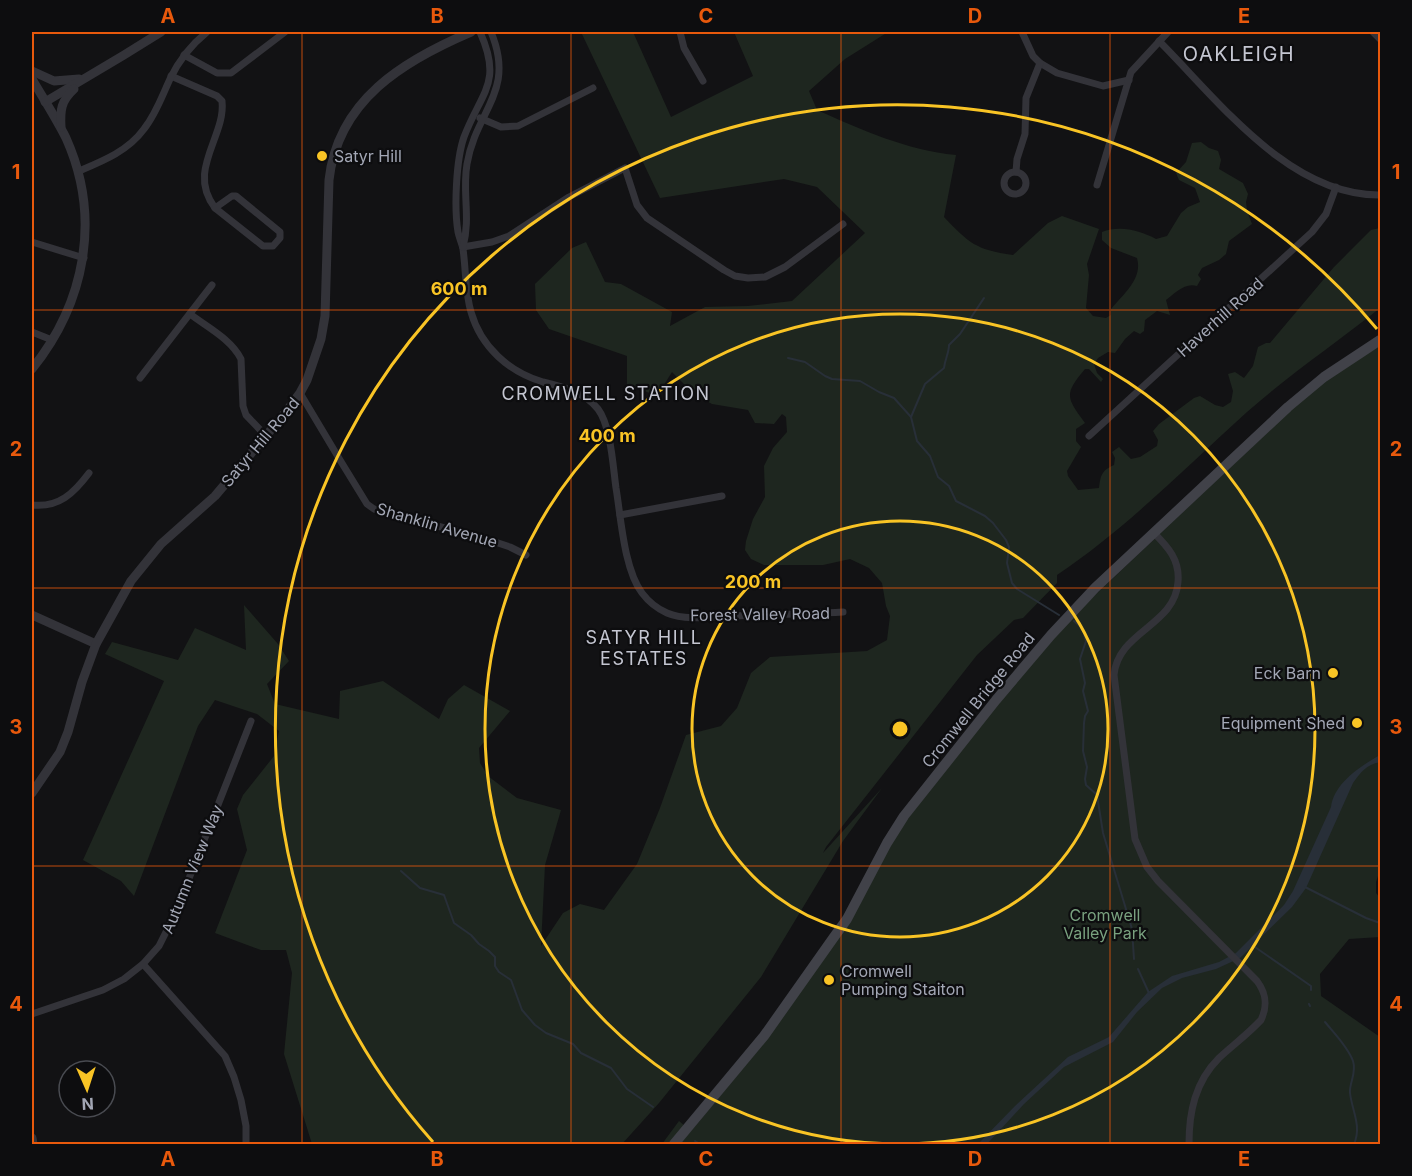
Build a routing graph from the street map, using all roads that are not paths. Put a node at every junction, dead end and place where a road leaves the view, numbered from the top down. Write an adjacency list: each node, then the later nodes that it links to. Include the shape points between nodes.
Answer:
1 (161, 32): 16 (street)
2 (207, 32): 13 (street)
3 (285, 32): 13 (street, via 231,73 217,74)
4 (471, 32): 43 (street, Satyr Hill Road, via 436,47 395,72 368,96 344,127 335,147 329,180 325,316 321,339)
5 (480, 32): 23 (street, Forest Valley Road, via 490,54 491,70)
6 (491, 32): 24 (street, Forest Valley Road, via 499,52 500,75)
7 (680, 32): 20 (street, via 684,48)
8 (1022, 32): 14 (street)
9 (1168, 32): 12 (street)
10 (1373, 32): 11 (street)
11 (1380, 39)
12 (1160, 41): 19 (street, via 1131,72); 29 (street, via 1270,151 1298,171)
13 (184, 55): 17 (street)
14 (1040, 63): 19 (street, via 1057,73 1103,86); 27 (street, via 1026,98 1025,134)
15 (32, 71): 16 (street, via 54,81)
16 (90, 76): 22 (street); 25 (street, via 63,100)
17 (171, 76): 26 (street, via 151,120 133,142); 31 (street, via 222,101 205,172 208,197)
18 (32, 79): 22 (street)
19 (1129, 80): 28 (street)
20 (703, 81)
21 (593, 88): 24 (street, via 518,126 501,127)
22 (45, 102): 25 (street)
23 (474, 116): 24 (street); 34 (street, Forest Valley Road, via 462,143 457,174 458,232)
24 (483, 120): 34 (street, Forest Valley Road, via 466,166 468,230)
25 (61, 129): 26 (street)
26 (79, 171): 35 (street, via 86,221)
27 (1016, 172)
28 (1097, 185)
29 (1336, 187): 30 (street); 45 (street, Haverhill Road, via 1326,214 1312,231)
30 (1380, 195)
31 (215, 208): 31 (street, via 236,196 282,235 273,246 263,246)
32 (843, 224): 34 (street, via 774,273 758,278 735,276 647,218 638,205 625,168 569,197 509,236)
33 (32, 242): 35 (street)
34 (463, 247): 49 (street, Forest Valley Road, via 471,314 495,354 530,378 576,392 601,412)
35 (84, 258): 39 (street, via 71,302)
36 (212, 285): 37 (street)
37 (190, 314): 42 (street); 44 (street, via 232,345 241,358 243,406 246,415)
38 (32, 333): 39 (street)
39 (52, 340): 41 (street)
40 (1380, 340): 50 (main road, Cromwell Bridge Road, via 1305,392)
41 (32, 369)
42 (140, 378)
43 (300, 393): 44 (street, Satyr Hill Road); 51 (street, Shanklin Avenue, via 374,509 486,539)
44 (266, 436): 54 (street, Satyr Hill Road, via 210,502 153,553 122,595)
45 (1089, 436)
46 (89, 472): 48 (street, via 76,490 60,502)
47 (722, 496): 49 (street)
48 (32, 505)
49 (620, 515): 52 (street, Forest Valley Road, via 635,582 649,601 666,613 691,617)
50 (1154, 533): 60 (main road, Cromwell Bridge Road, via 1051,635 904,816 847,919 764,1036); 61 (street, via 1174,556 1178,576 1175,596 1164,614 1125,646 1114,675 1132,826 1148,867 1257,981 1266,998 1264,1012 1254,1027 1218,1059 1201,1082 1192,1107)
51 (525, 555)
52 (843, 612)
53 (32, 615): 54 (street)
54 (96, 644): 56 (street, Satyr Hill Road, via 64,743)
55 (251, 721): 57 (street, Autumn View Way, via 170,927)
56 (32, 793)
57 (143, 964): 58 (street, Autumn View Way, via 103,990); 59 (street, via 225,1056 241,1100)
58 (32, 1014)
59 (246, 1144)
60 (674, 1144)
61 (1189, 1144)

